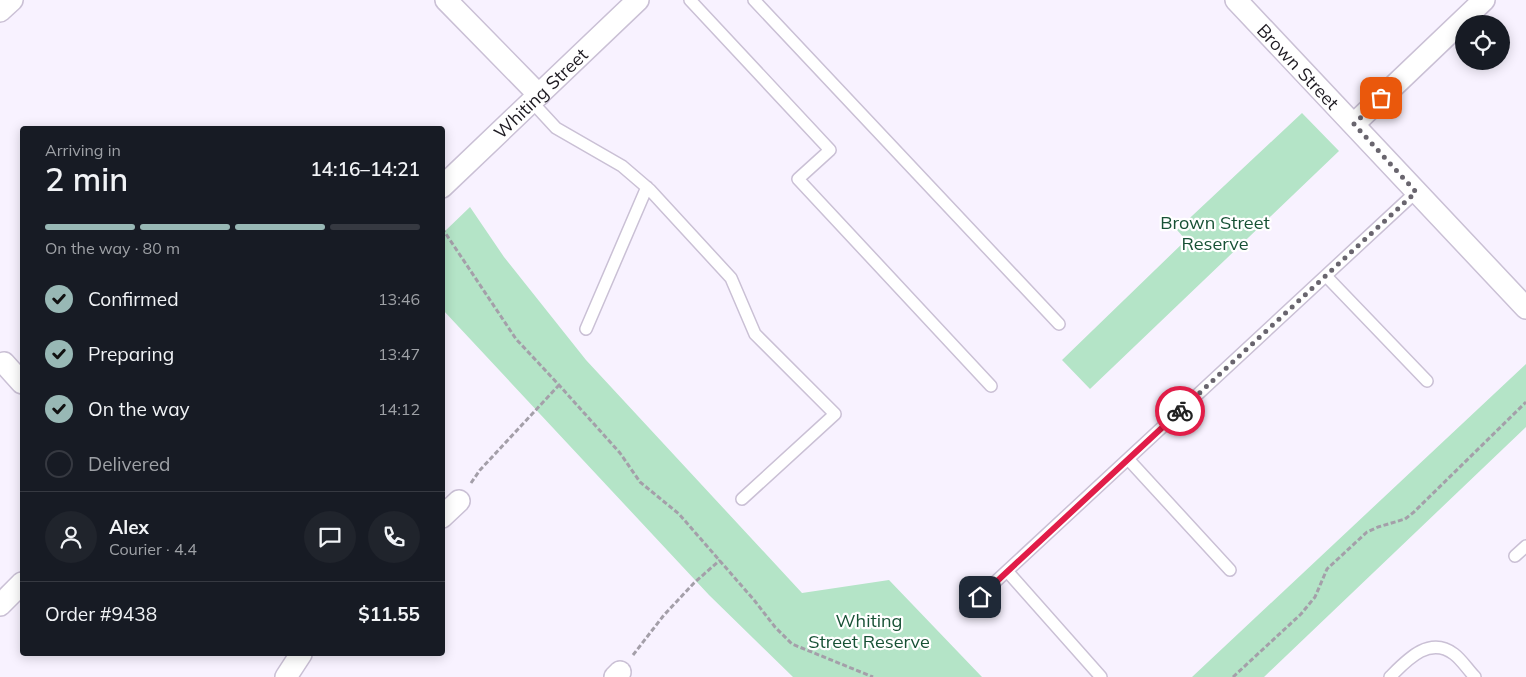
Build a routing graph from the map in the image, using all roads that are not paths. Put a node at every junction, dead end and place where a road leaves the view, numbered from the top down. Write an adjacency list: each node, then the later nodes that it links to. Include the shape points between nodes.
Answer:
1 (12, 0): 8 (street)
2 (446, 0): 9 (street)
3 (638, 0): 9 (street, Whiting Street)
4 (690, 0): 21 (lane, via 830,150 798,179)
5 (754, 0): 16 (lane)
6 (1236, 0): 10 (street, Brown Street)
7 (1484, 0): 10 (street)
8 (0, 11)
9 (535, 99): 11 (street, Whiting Street); 12 (lane, via 556,128 622,166)
10 (1354, 124): 13 (street, Brown Street)
11 (445, 184)
12 (646, 187): 17 (lane); 23 (lane, via 731,278 755,334 835,414)
13 (1416, 192): 14 (lane); 15 (street, Brown Street)
14 (1326, 276): 20 (lane); 22 (lane)
15 (1526, 308)
16 (1059, 324)
17 (586, 329)
18 (4, 362): 19 (street)
19 (20, 381)
20 (1427, 381)
21 (991, 386)
22 (1128, 459): 28 (lane); 29 (lane)
23 (742, 499)
24 (459, 501): 25 (street)
25 (445, 514)
26 (1526, 546): 27 (lane)
27 (1515, 556)
28 (1230, 570)
29 (1007, 571): 32 (lane); 35 (lane)
30 (20, 585): 31 (street)
31 (0, 605)
32 (966, 610)
33 (300, 656): 34 (street)
34 (286, 677)
35 (1101, 677)
36 (1390, 677): 37 (lane, via 1412,656 1426,648 1440,648 1453,653)
37 (1476, 677)

